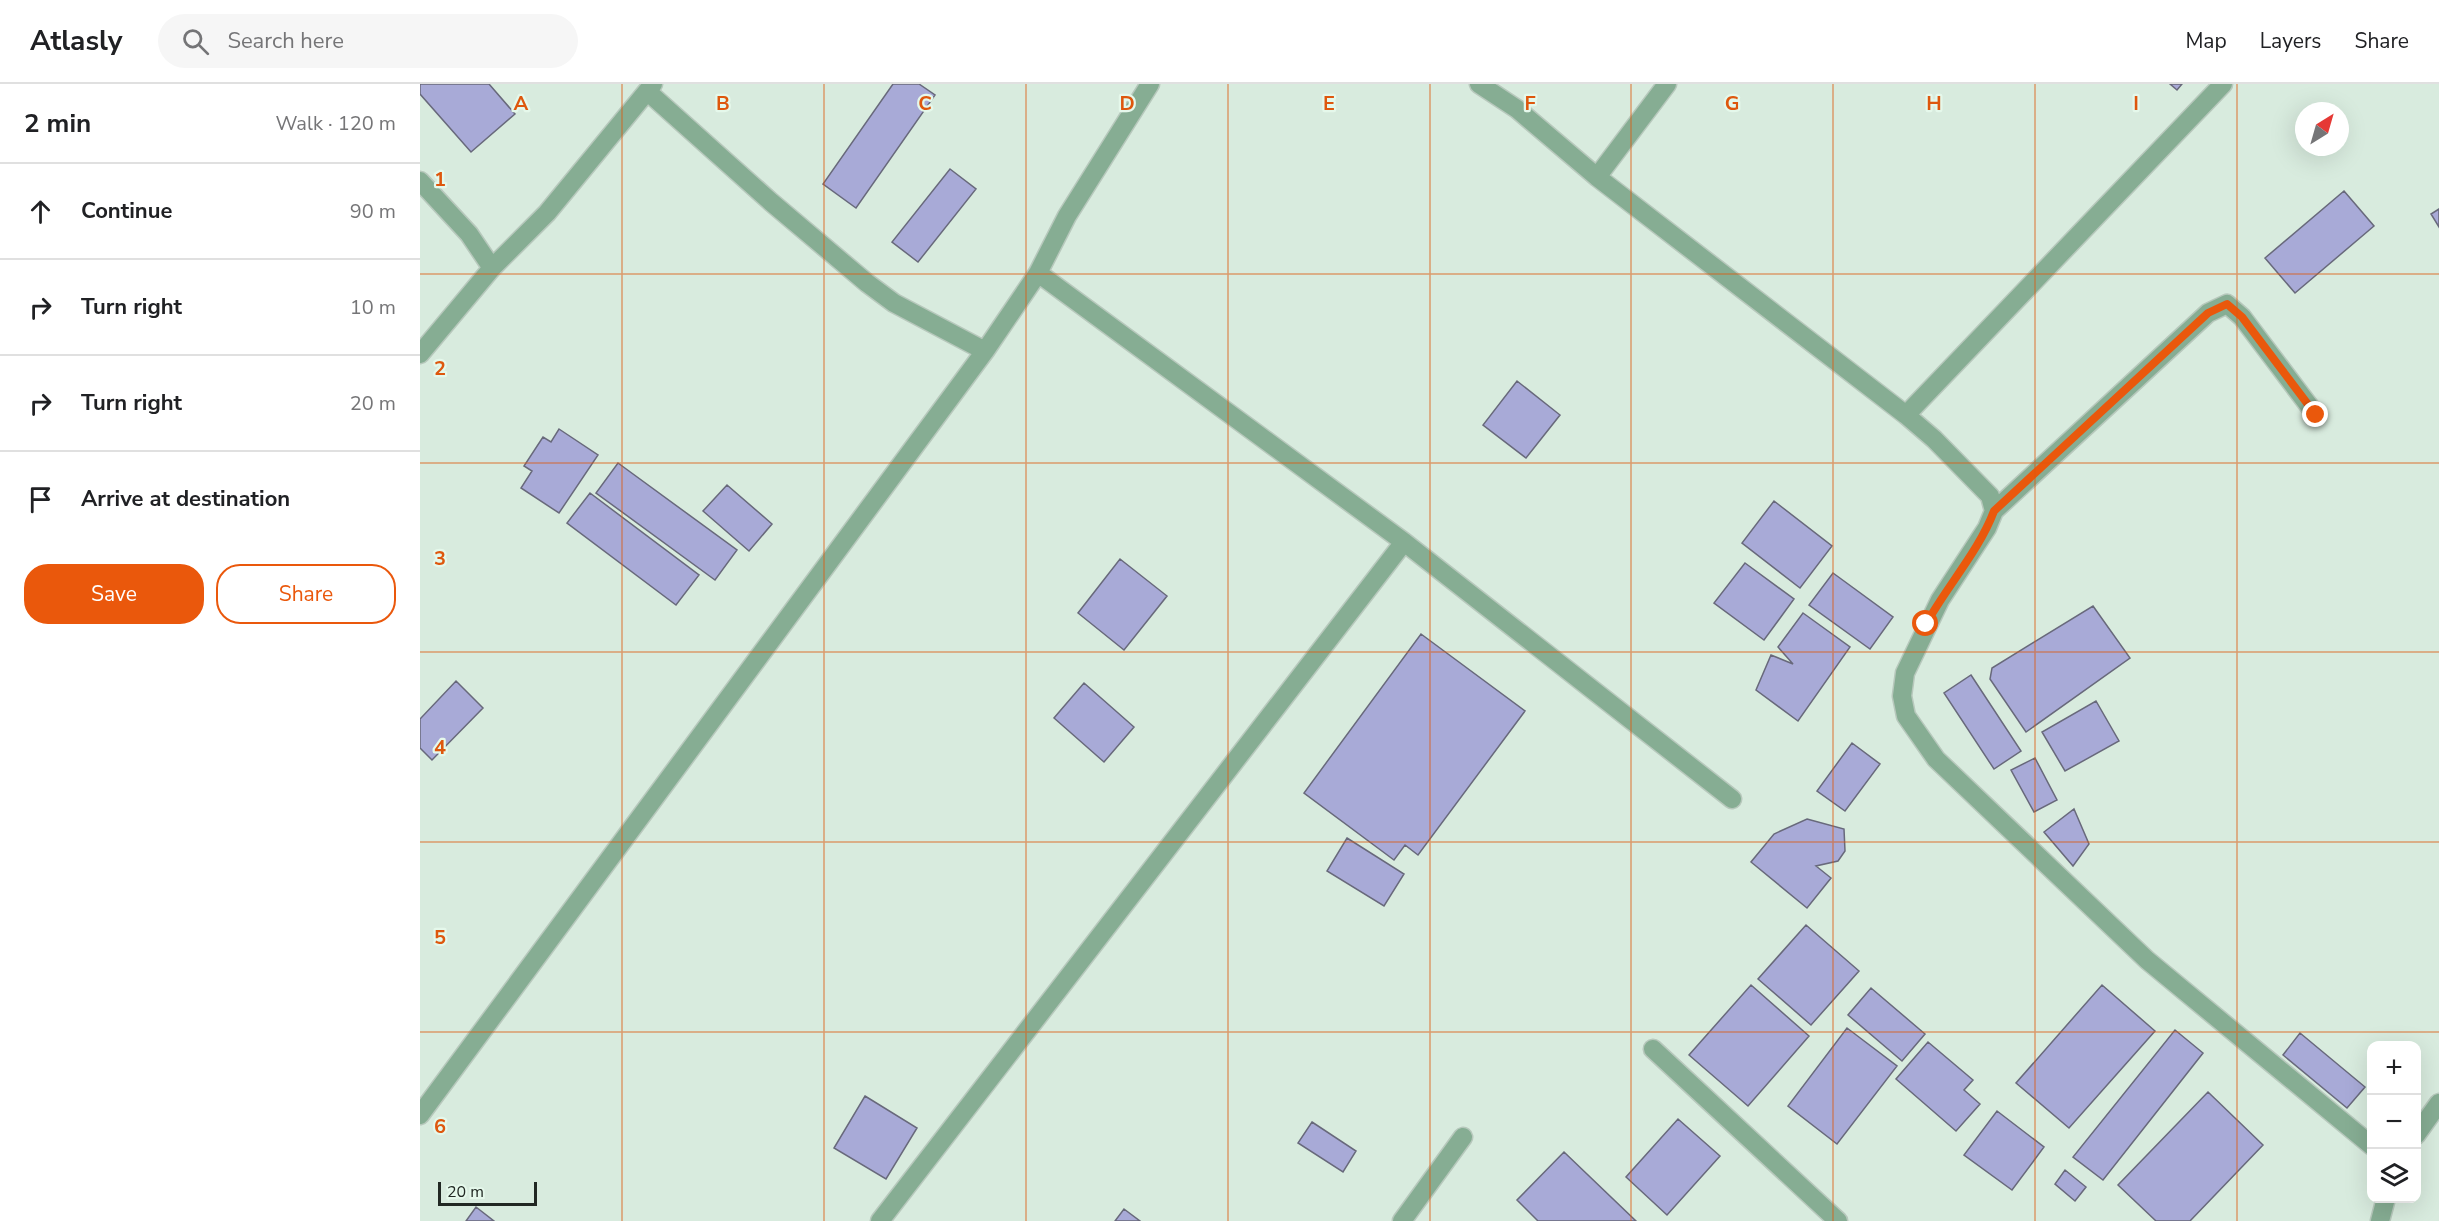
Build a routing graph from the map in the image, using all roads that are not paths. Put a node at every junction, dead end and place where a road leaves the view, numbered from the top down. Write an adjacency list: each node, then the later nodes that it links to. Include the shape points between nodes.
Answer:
1 (1150, 84): 9 (street, via 1067,216)
2 (1479, 84): 6 (street, via 1517,109)
3 (1667, 84): 6 (street)
4 (2223, 84): 12 (street)
5 (650, 88): 8 (street, via 547,213); 10 (street, via 771,202 867,283 894,303)
6 (1597, 177): 12 (street)
7 (420, 181): 8 (street, via 469,234)
8 (492, 268): 11 (street)
9 (1038, 273): 10 (street); 15 (street)
10 (985, 351): 19 (street)
11 (420, 354)
12 (1906, 415): 14 (street, via 1990,496)
13 (2316, 415): 14 (street, via 2242,317 2227,304 2208,313)
14 (1994, 511): 22 (street, via 1988,528 1940,600 1905,673 1902,696 1906,716 1936,759 2147,960)
15 (1404, 542): 16 (street); 24 (street)
16 (1732, 799)
17 (1653, 1049): 26 (street)
18 (2439, 1103): 20 (street)
19 (420, 1115)
20 (2421, 1129)
21 (1463, 1137): 25 (street)
22 (2367, 1142)
23 (2385, 1203): 27 (street)
24 (880, 1221)
25 (1402, 1221)
26 (1838, 1221)
27 (2380, 1221)

